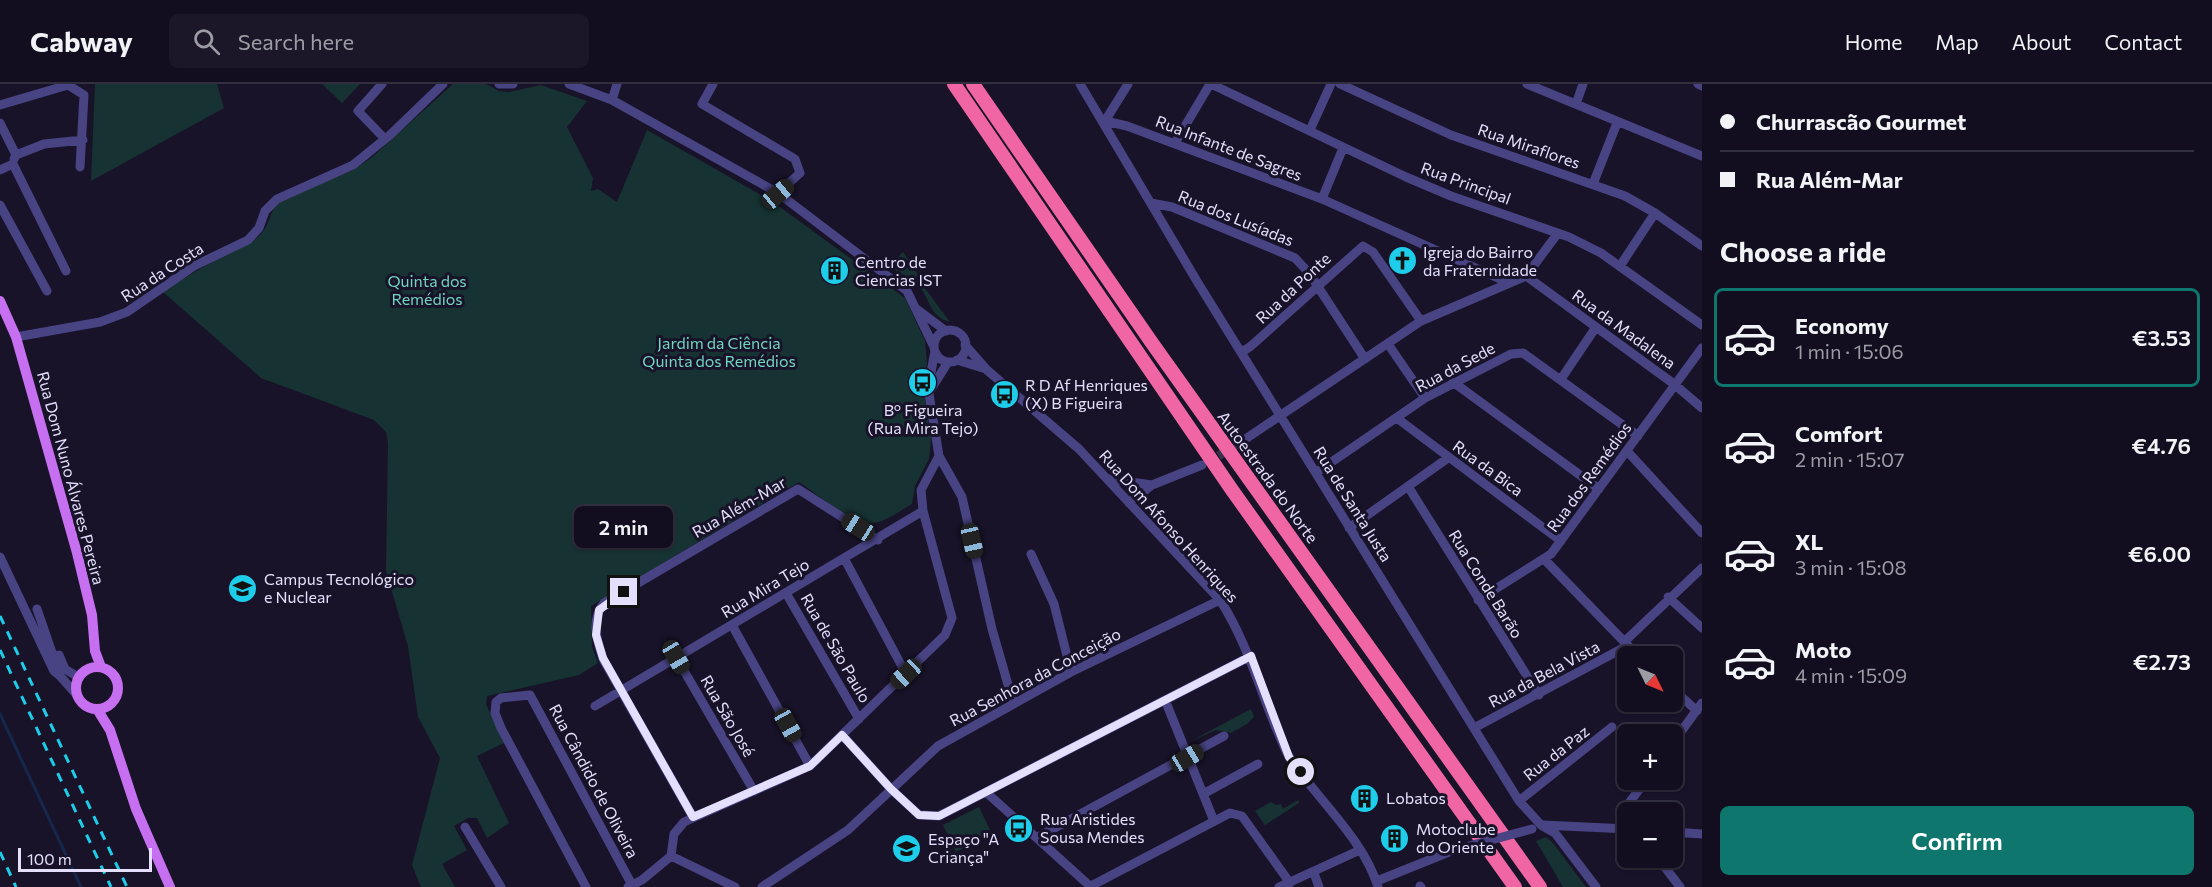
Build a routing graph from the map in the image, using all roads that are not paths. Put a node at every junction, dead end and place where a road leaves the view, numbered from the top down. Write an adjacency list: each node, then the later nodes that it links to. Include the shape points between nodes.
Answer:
1 (382, 84): 24 (street, via 358,111)
2 (443, 84): 24 (street, Rua da Costa)
3 (499, 84): 4 (street)
4 (513, 84)
5 (569, 84): 17 (street)
6 (617, 84): 17 (street)
7 (713, 84): 33 (street, via 702,104 795,159 800,173)
8 (954, 84): 155 (highway, via 1232,490)
9 (973, 84): 156 (highway, Autoestrada do Norte, via 1145,333)
10 (1080, 84): 20 (street, Rua de Santa Justa)
11 (1128, 84): 20 (street)
12 (1211, 84): 23 (street, Rua Principal); 26 (street)
13 (1331, 84): 23 (street)
14 (1340, 84): 32 (street, Rua Miraflores, via 1451,135)
15 (1527, 84): 18 (street)
16 (1583, 84): 18 (street)
17 (612, 100): 33 (street)
18 (1576, 104): 22 (street)
19 (0, 105): 25 (street, via 68,85 84,95)
20 (1105, 121): 26 (street, Rua Infante de Sagres); 35 (street, Rua de Santa Justa)
21 (0, 123): 29 (street)
22 (1617, 123): 28 (street); 32 (street)
23 (1310, 130): 27 (street, Rua Principal)
24 (385, 139): 52 (street, Rua da Costa, via 353,165 277,199 248,240 194,266 118,317)
25 (83, 140): 29 (street, via 44,144); 30 (street)
26 (1175, 143): 34 (street, Rua Infante de Sagres)
27 (1343, 148): 34 (street); 38 (street, Rua Principal, via 1450,196)
28 (1702, 156)
29 (14, 159): 31 (street); 41 (street)
30 (80, 167)
31 (0, 170)
32 (1593, 184): 37 (street, Rua Miraflores)
33 (778, 194): 47 (street, via 907,291)
34 (1322, 199): 43 (street, Rua Infante de Sagres)
35 (1151, 203): 44 (street, Rua dos Lusíadas, via 1172,207 1295,258); 57 (street, Rua de Santa Justa)
36 (0, 205): 45 (street)
37 (1655, 213): 39 (street, Rua Miraflores); 40 (street)
38 (1558, 232): 40 (street, Rua Principal); 42 (street)
39 (1702, 246)
40 (1620, 266): 49 (street, Rua Principal)
41 (66, 271)
42 (1527, 276): 43 (street); 50 (street, Rua da Madalena)
43 (1509, 283): 48 (street)
44 (1318, 285): 48 (street, Rua da Ponte, via 1363,246 1373,252); 57 (street, Rua da Ponte); 58 (street, Rua dos Lusíadas)
45 (47, 291)
46 (0, 301): 52 (main road, Rua Dom Nuno Álvares Pereira)
47 (918, 310): 51 (street); 56 (street)
48 (1421, 321): 53 (street)
49 (1702, 325)
50 (1596, 327): 61 (street); 63 (street, Rua da Madalena)
51 (946, 331): 54 (street, via 960,334); 56 (street, via 937,337)
52 (16, 337): 98 (main road, Rua Dom Nuno Álvares Pereira, via 93,615)
53 (1388, 344): 58 (street); 65 (street)
54 (965, 345): 59 (street, via 963,354); 60 (street, Rua Dom Afonso Henriques)
55 (1702, 348): 63 (street, Rua dos Remédios)
56 (934, 349): 59 (street); 64 (street, via 928,382)
57 (1242, 352): 67 (street, Rua de Santa Justa)
58 (1365, 359): 67 (street)
59 (952, 361): 60 (street, Rua Dom Afonso Henriques); 64 (street)
60 (987, 370): 76 (street, Rua Dom Afonso Henriques)
61 (1561, 379): 62 (street, Rua da Sede, via 1522,353 1511,354); 69 (street, Rua da Sede)
62 (1453, 382): 65 (street, Rua da Sede); 79 (street)
63 (1674, 384): 66 (street, Rua da Madalena); 69 (street, Rua dos Remédios)
64 (930, 394): 72 (street)
65 (1425, 398): 68 (street, Rua da Sede)
66 (1702, 408)
67 (1280, 416): 70 (street); 75 (street, Rua de Santa Justa)
68 (1398, 419): 73 (street, Rua da Bica); 75 (street, Rua da Sede)
69 (1638, 436): 71 (street, Rua dos Remédios)
70 (1240, 442)
71 (1628, 452): 79 (street, Rua dos Remédios); 83 (street)
72 (939, 456): 81 (street, via 921,490); 112 (street, via 962,497)
73 (1448, 458): 78 (street); 85 (street, Rua da Bica)
74 (1203, 465): 77 (street)
75 (1317, 472): 82 (street, Rua de Santa Justa)
76 (1109, 479): 77 (street); 80 (street, Rua Dom Afonso Henriques)
77 (1152, 485): 80 (street)
78 (1409, 488): 82 (street); 94 (street, Rua Conde Barão)
79 (1599, 489): 85 (street, Rua dos Remédios)
80 (1129, 503): 93 (street, Rua Dom Afonso Henriques)
81 (923, 511): 84 (street, Rua Mira Tejo); 104 (street, via 952,618 945,635)
82 (1349, 528): 119 (street, Rua de Santa Justa)
83 (1702, 533)
84 (878, 540): 88 (street, Rua Mira Tejo); 107 (street, Rua Além-Mar, via 798,489 604,603 599,610 596,635 603,658)
85 (1561, 541): 89 (street, Rua dos Remédios)
86 (1031, 554): 103 (street, via 1054,604)
87 (0, 557): 105 (street, via 54,671)
88 (844, 558): 91 (street, Rua Mira Tejo); 104 (street)
89 (1545, 560): 94 (street, Rua dos Remédios); 97 (street)
90 (1702, 568): 92 (street, Rua da Bela Vista)
91 (786, 593): 95 (street, Rua Mira Tejo); 117 (street, Rua de São Paulo)
92 (1668, 597): 96 (street); 97 (street, Rua da Bela Vista)
93 (1220, 600): 99 (street, Rua Dom Afonso Henriques); 103 (street, Rua Senhora da Conceição)
94 (1478, 600): 109 (street, Rua Conde Barão)
95 (732, 625): 100 (street, Rua Mira Tejo); 126 (street)
96 (1702, 628)
97 (1626, 644): 109 (street, Rua da Bela Vista)
98 (95, 651): 101 (main road, Rua Dom Nuno Álvares Pereira); 102 (main road)
99 (1251, 656): 111 (street); 140 (street, Rua Dom Afonso Henriques, via 1289,757)
100 (676, 657): 107 (street, Rua Mira Tejo); 128 (street, Rua São José)
101 (101, 667): 102 (main road); 113 (main road, via 110,671 118,685)
102 (89, 668): 106 (main road)
103 (1071, 672): 112 (street, Rua Senhora da Conceição)
104 (906, 674): 117 (street)
105 (60, 676): 106 (street, via 39,608 65,669); 108 (street)
106 (78, 677): 108 (main road)
107 (622, 689): 114 (street, Rua Mira Tejo); 132 (street, Rua Além-Mar)
108 (76, 694): 116 (main road, via 84,705)
109 (1539, 695): 119 (street, Rua da Bela Vista)
110 (1683, 696): 115 (street)
111 (1165, 700): 124 (street); 129 (street)
112 (1013, 702): 127 (street, Rua Senhora da Conceição, via 938,746)
113 (111, 703): 116 (main road); 121 (main road)
114 (595, 706)
115 (1699, 707): 120 (street)
116 (97, 709): 121 (main road)
117 (859, 719): 122 (street)
118 (1612, 727): 131 (street, Rua da Paz)
119 (1473, 728): 131 (street, Rua de Santa Justa)
120 (1683, 729)
121 (110, 730): 148 (main road, via 136,809)
122 (842, 735): 126 (street); 127 (street)
123 (1224, 735): 124 (street)
124 (1187, 758): 130 (street); 139 (street)
125 (1258, 764): 130 (street)
126 (810, 766): 128 (street)
127 (891, 789): 129 (street, via 919,815 939,816); 152 (street, Rua Senhora da Conceição, via 848,830)
128 (754, 791): 132 (street)
129 (987, 793): 139 (street)
130 (1203, 794): 133 (street)
131 (1519, 801): 135 (street, Rua de Santa Justa)
132 (693, 817): 141 (street, via 675,834)
133 (1214, 821): 144 (street, via 1230,813 1242,816); 147 (street)
134 (465, 827): 149 (street)
135 (1537, 827): 136 (street); 145 (street, bridge, via 1454,850); 157 (street, Rua de Santa Justa, via 1555,833)
136 (1617, 828)
137 (1683, 833): 138 (street)
138 (1702, 834)
139 (1038, 837): 147 (street)
140 (1360, 850): 143 (street); 145 (street, Rua Dom Afonso Henriques)
141 (671, 856): 146 (street); 151 (street)
142 (1666, 868): 158 (street)
143 (1314, 873): 144 (street); 154 (street)
144 (1290, 883): 153 (street)
145 (1377, 884)
146 (637, 885): 150 (street, Rua Cândido de Oliveira, via 527,694 501,698 496,702 495,713 501,728)
147 (1091, 886)
148 (170, 887)
149 (501, 887)
150 (586, 887)
151 (735, 887)
152 (762, 887)
153 (1280, 887)
154 (1319, 887)
155 (1515, 887)
156 (1540, 887)
157 (1596, 887)
158 (1680, 887)

